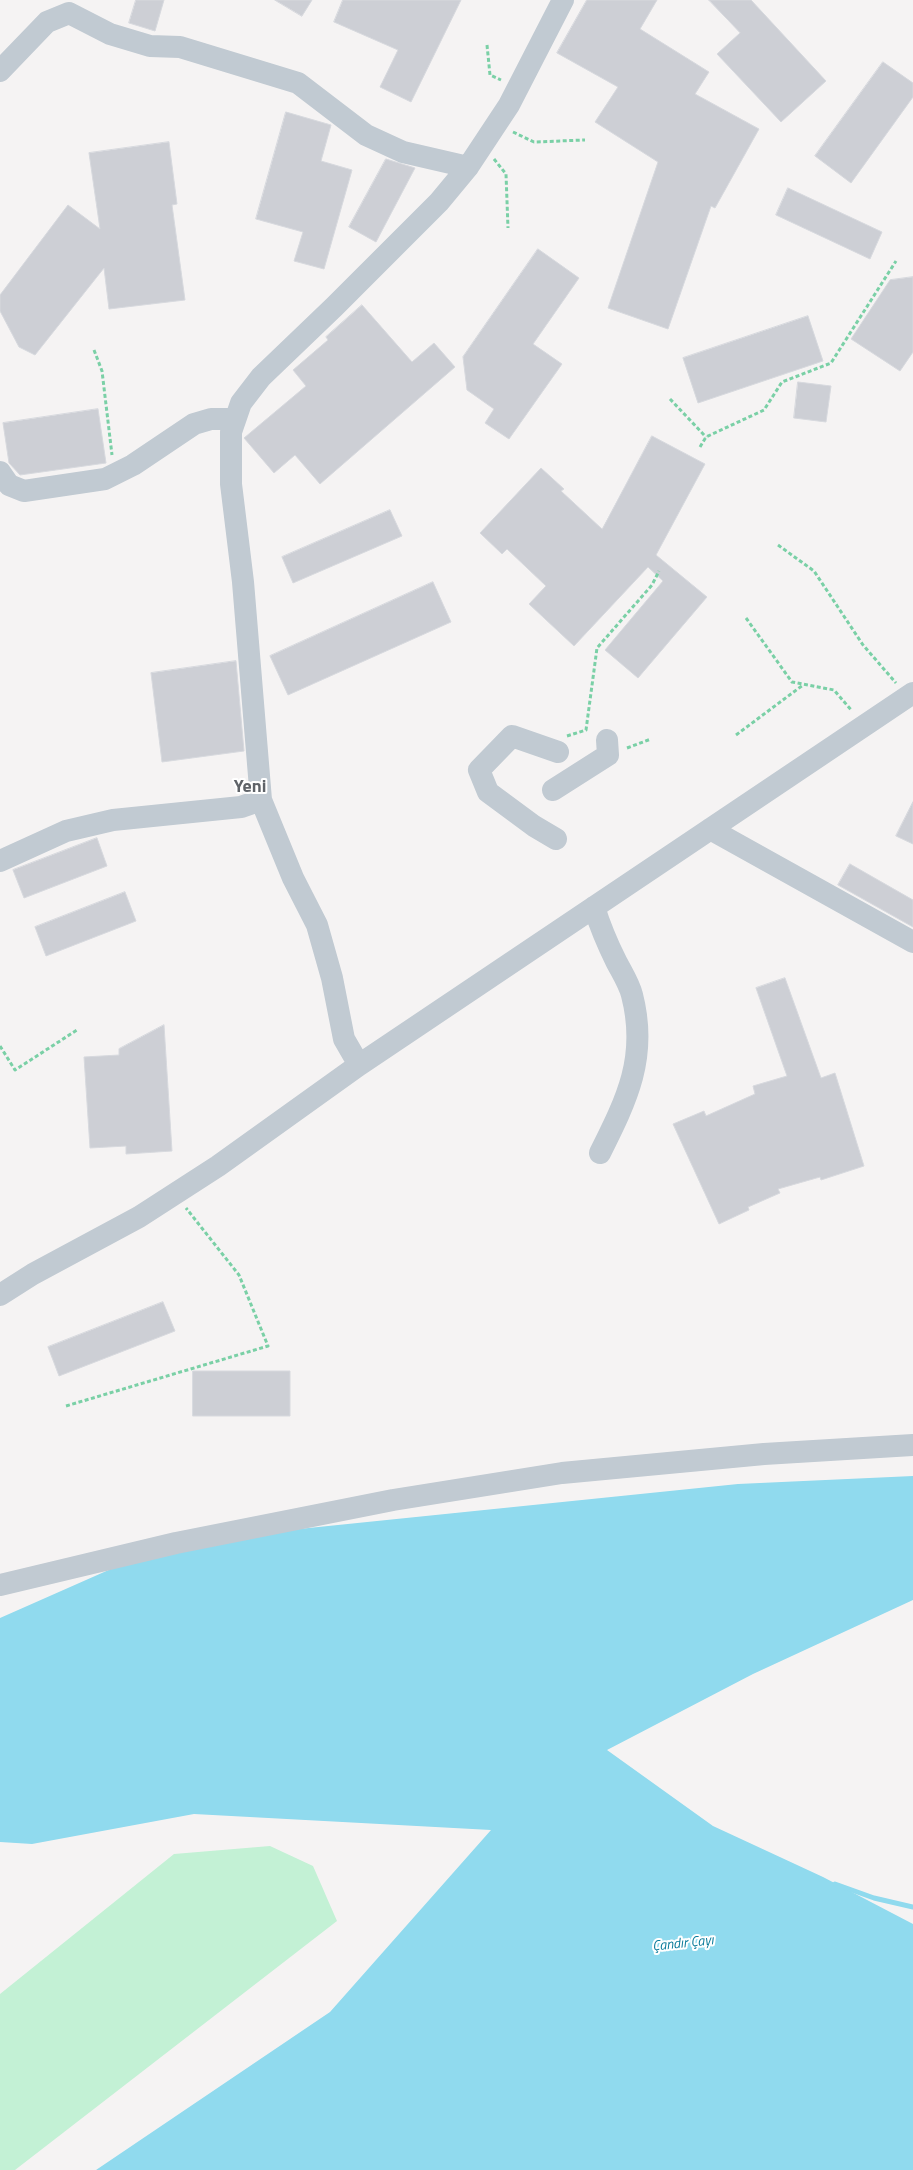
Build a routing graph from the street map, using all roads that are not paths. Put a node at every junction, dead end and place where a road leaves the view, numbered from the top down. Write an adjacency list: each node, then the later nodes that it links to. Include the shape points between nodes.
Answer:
1 (562, 0): 3 (street, via 519,89)
2 (0, 71): 3 (street, via 47,22 69,13 110,34 150,46 180,47 298,83 366,135 403,152)
3 (468, 167): 4 (street, via 440,202 261,377 241,403)
4 (234, 419): 5 (street, via 211,419 194,424 133,465 95,481 24,491 9,485); 10 (street, via 230,449 232,484)
5 (0, 472)
6 (910, 695): 11 (street)
7 (560, 745): 12 (street, via 512,736 479,770 488,792)
8 (608, 747): 9 (street)
9 (553, 790)
10 (261, 800): 13 (street, via 241,807 113,820 66,831); 16 (street, via 293,878 317,925 344,1038)
11 (710, 829): 14 (street); 15 (street)
12 (556, 839)
13 (0, 861)
14 (594, 907): 16 (street); 17 (street, via 632,994 638,1034 635,1073)
15 (913, 942)
16 (359, 1065): 18 (street, via 226,1160 139,1217)
17 (600, 1153)
18 (0, 1295)
19 (913, 1445): 20 (street, via 764,1454 562,1473 392,1500 214,1536)
20 (0, 1585)

